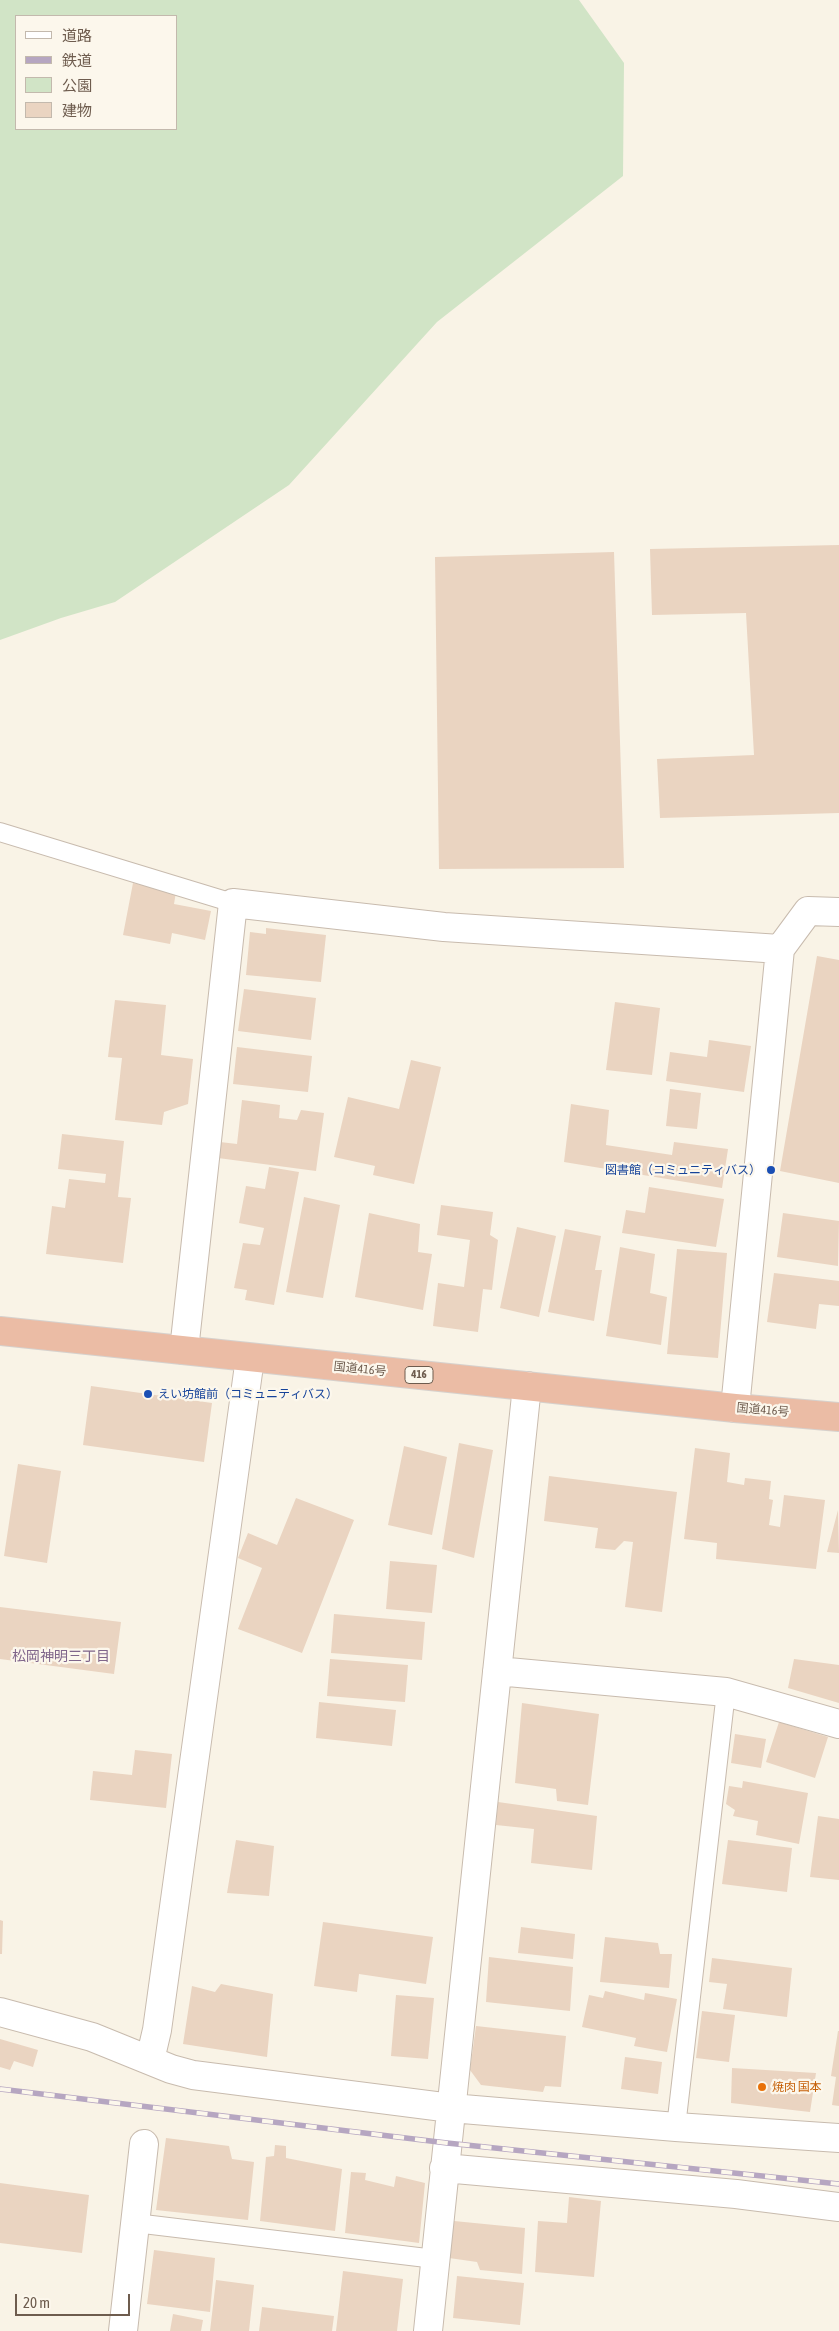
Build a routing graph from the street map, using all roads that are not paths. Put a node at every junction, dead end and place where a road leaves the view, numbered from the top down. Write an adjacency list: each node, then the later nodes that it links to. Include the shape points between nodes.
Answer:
1 (0, 832): 2 (lane)
2 (233, 903): 4 (street, via 444,927); 6 (street)
3 (839, 912): 4 (street, via 808,911)
4 (780, 949): 9 (street)
5 (0, 1331): 6 (highway, 国道416号 / 416)
6 (184, 1350): 7 (highway, 国道416号 / 416)
7 (250, 1358): 8 (highway, 国道416号 / 416); 15 (street, via 158,2030)
8 (527, 1386): 9 (highway, 国道416号 / 416); 11 (street)
9 (735, 1408): 10 (highway, 国道416号 / 416)
10 (839, 1417)
11 (497, 1671): 12 (street); 16 (street)
12 (726, 1692): 13 (street); 17 (lane)
13 (839, 1724)
14 (0, 2012): 15 (street, via 92,2037)
15 (150, 2060): 16 (street, via 193,2075)
16 (451, 2108): 17 (street); 20 (street)
17 (676, 2127): 18 (street)
18 (839, 2138)
19 (144, 2144): 22 (street)
20 (444, 2168): 21 (street, via 736,2194); 23 (street)
21 (839, 2207)
22 (135, 2223): 23 (lane); 24 (street)
23 (435, 2258): 25 (street)
24 (122, 2331)
25 (428, 2331)

